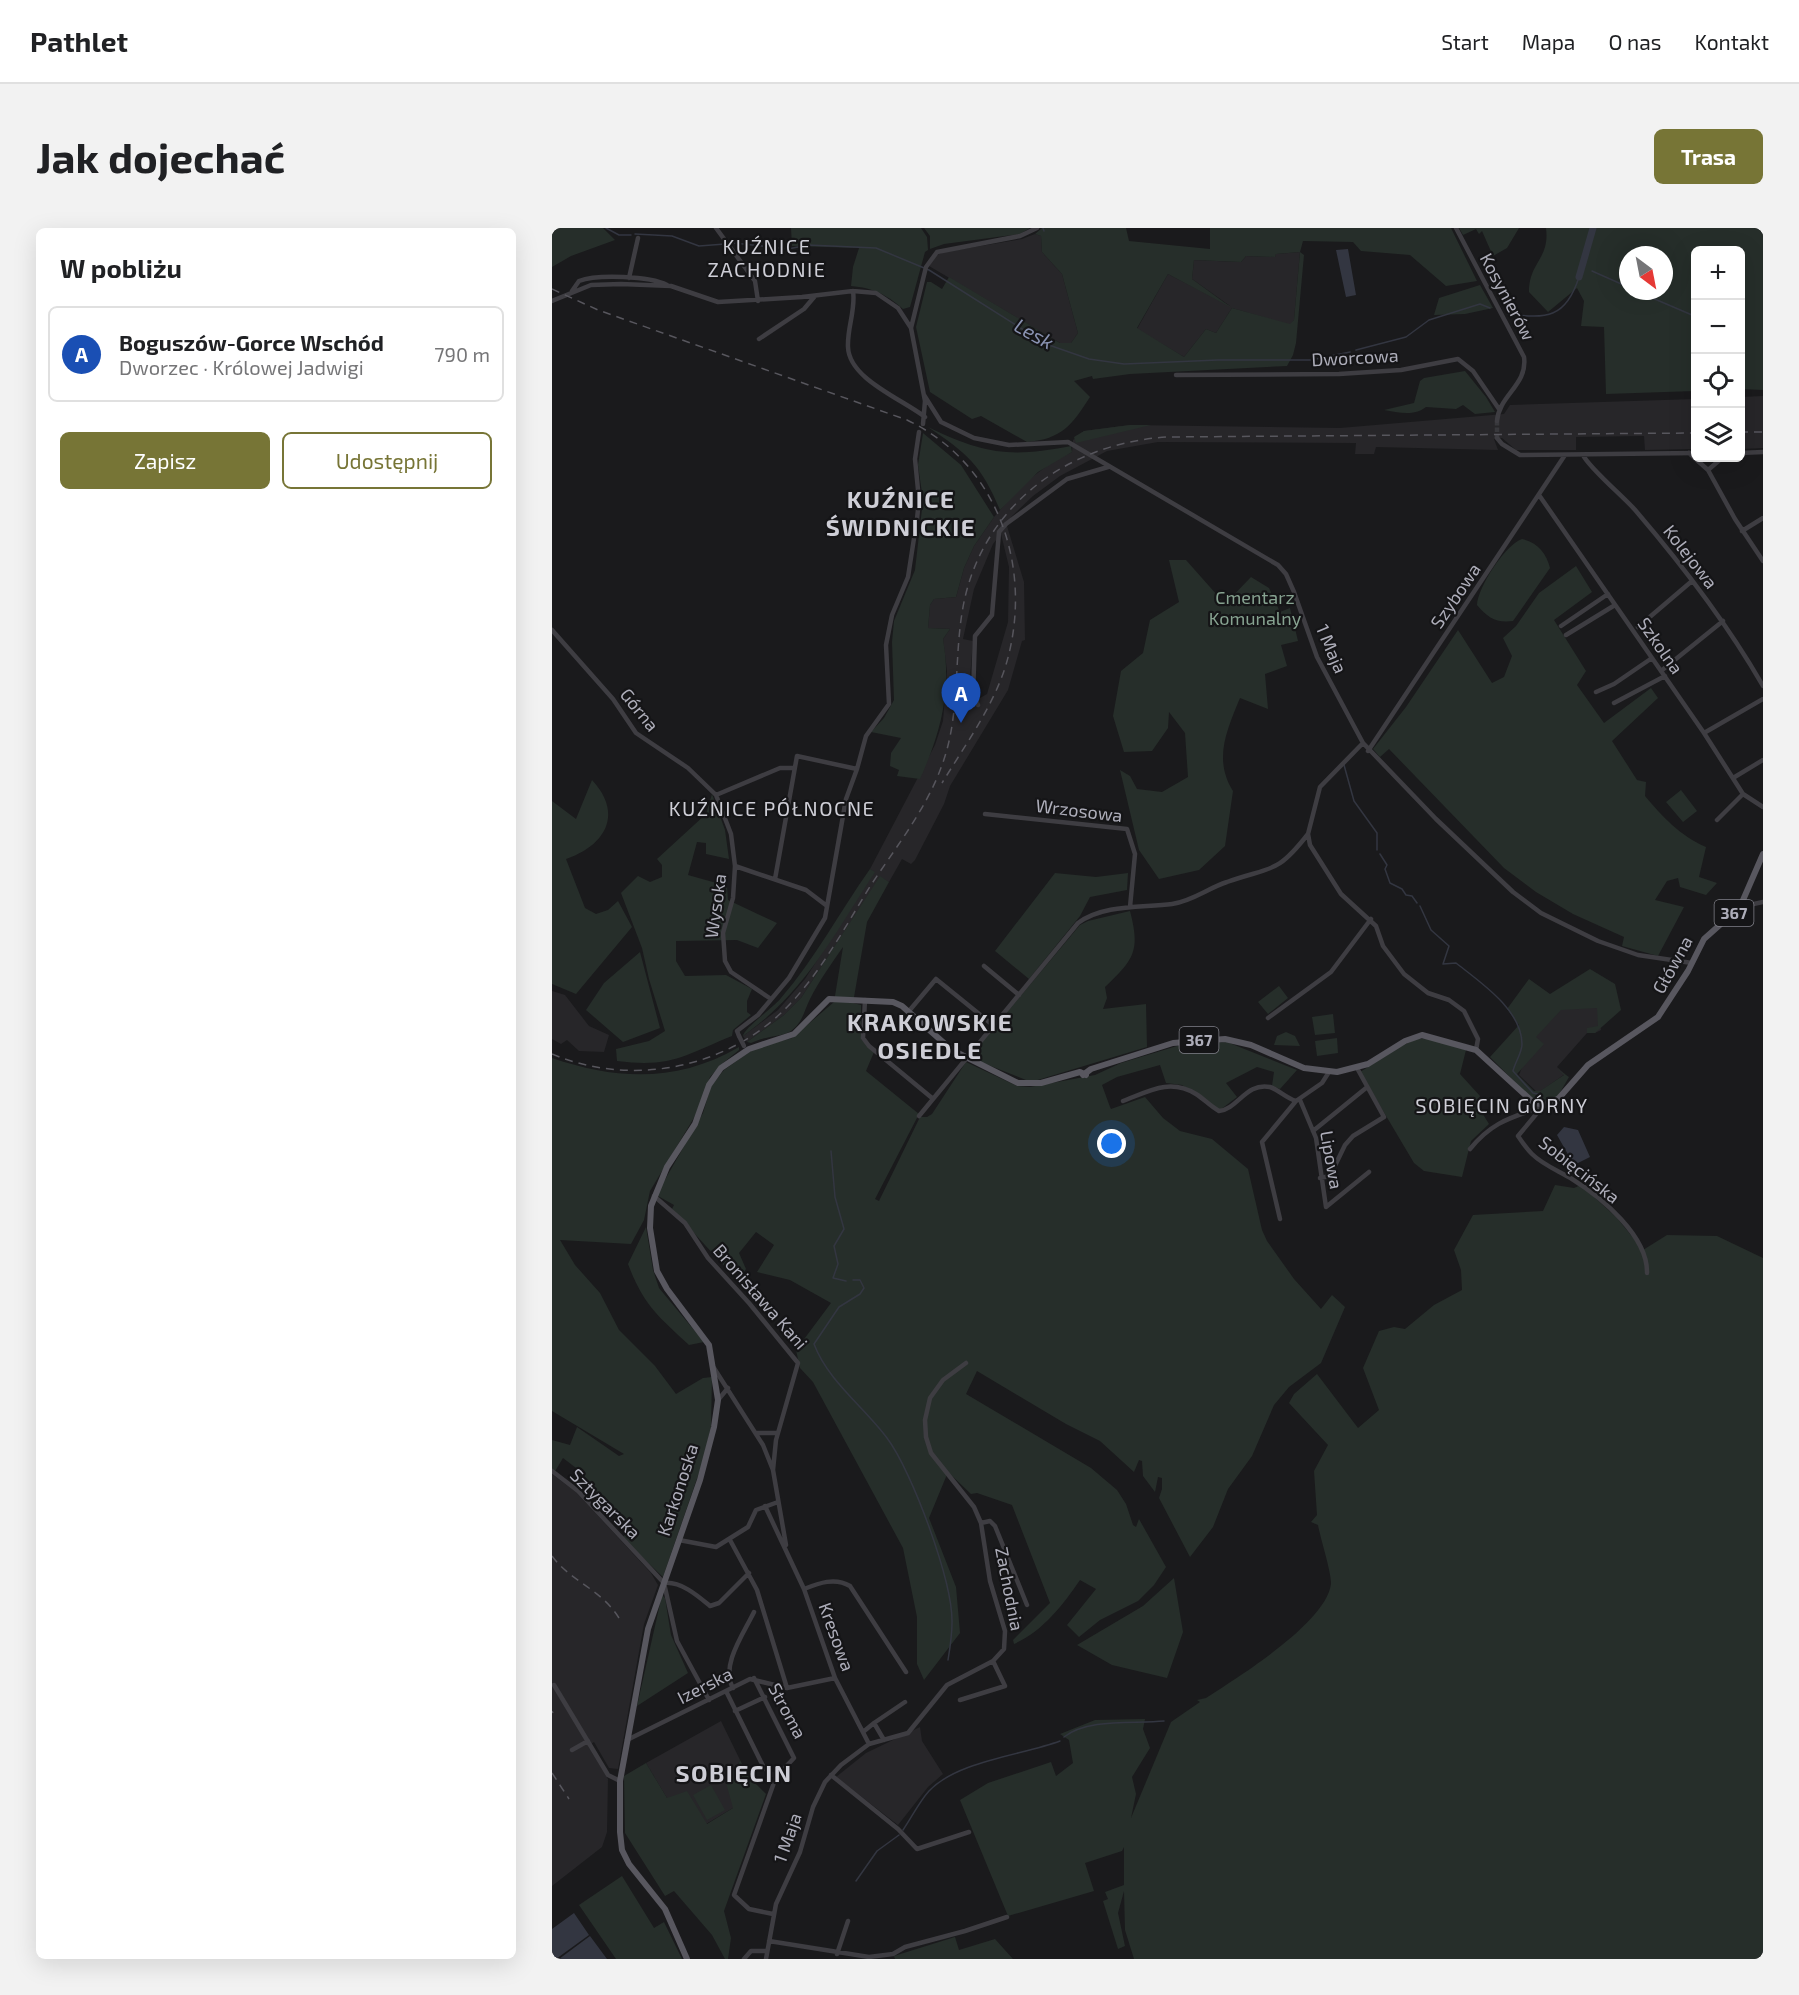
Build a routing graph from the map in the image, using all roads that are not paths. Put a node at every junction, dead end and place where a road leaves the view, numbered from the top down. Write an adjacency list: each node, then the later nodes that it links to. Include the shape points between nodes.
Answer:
1 (716, 228): 11 (street, via 755,281)
2 (1037, 228): 13 (street, via 1020,236 945,249 931,257)
3 (1456, 228): 18 (street, Kosynierów, via 1524,357 1524,376)
4 (638, 238): 5 (street)
5 (629, 278): 6 (street); 8 (street, via 582,279)
6 (670, 286): 8 (street, via 591,285); 11 (street, via 708,301)
7 (853, 291): 9 (street); 12 (street, via 876,293); 19 (street, via 848,349 855,368)
8 (571, 294): 10 (street)
9 (815, 296): 11 (street); 15 (street, via 809,305)
10 (552, 301)
11 (758, 301)
12 (898, 308): 13 (street); 14 (street)
13 (915, 308): 14 (street)
14 (911, 328): 17 (street)
15 (759, 339)
16 (1176, 375): 18 (street, Dworcowa, via 1339,374 1401,370 1458,359 1473,371)
17 (924, 395): 19 (street); 29 (street, 1 Maja, via 941,423 974,438 1009,445 1064,441)
18 (1498, 409): 20 (street)
19 (925, 418): 21 (street)
20 (1497, 421)
21 (923, 424)
22 (919, 432): 59 (street, via 915,459 917,519 908,577 892,615 886,645 890,700 866,736)
23 (1497, 438): 27 (street, via 1520,455)
24 (1763, 452): 26 (street)
25 (1691, 453): 28 (street)
26 (1745, 453)
27 (1565, 455): 28 (street); 35 (street, Szybowa)
28 (1583, 455): 39 (street, Kolejowa, via 1636,511)
29 (1096, 459): 32 (street, 1 Maja); 34 (street)
30 (1700, 462): 33 (street)
31 (1717, 462): 33 (street)
32 (1108, 467): 34 (street); 55 (street, 1 Maja, via 1283,569 1317,657)
33 (1708, 470): 37 (street)
34 (1094, 472): 53 (street, via 1060,482 999,532 992,615 975,636 973,695)
35 (1539, 495): 40 (street, Szkolna); 56 (street, Szybowa)
36 (1763, 518): 37 (street)
37 (1742, 531): 38 (street)
38 (1763, 561)
39 (1692, 581): 42 (street, Kolejowa); 44 (street)
40 (1608, 594): 41 (street, Szkolna); 43 (street)
41 (1616, 605): 46 (street); 47 (street, Szkolna)
42 (1723, 621): 48 (street); 49 (street, Kolejowa)
43 (1561, 626)
44 (1638, 627)
45 (552, 630): 62 (street, Górna, via 613,699 636,733 688,768)
46 (1566, 635)
47 (1652, 658): 48 (street, Szkolna); 50 (street)
48 (1663, 673): 52 (street); 54 (street, Szkolna)
49 (1763, 686)
50 (1596, 692)
51 (1763, 699): 54 (street)
52 (1614, 703)
53 (978, 705)
54 (1704, 733): 60 (street, Szkolna)
55 (1363, 743): 56 (street, 1 Maja); 66 (street, via 1320,787)
56 (1368, 751): 77 (street, 1 Maja, via 1513,892 1541,913 1598,941 1638,955)
57 (1763, 760): 60 (street)
58 (794, 768): 59 (street, via 797,756); 62 (street, via 780,768); 71 (street)
59 (857, 769): 73 (street, via 840,825)
60 (1733, 778): 61 (street, Szkolna)
61 (1743, 794): 63 (street, Szkolna); 65 (street)
62 (716, 795): 70 (street, Wysoka, via 729,828)
63 (1763, 807)
64 (985, 814): 74 (street, Wrzosowa, via 1127,829 1134,854)
65 (1718, 820)
66 (1308, 834): 67 (street); 68 (street)
67 (1301, 843): 68 (street); 74 (street, via 1280,865 1256,875 1226,882 1189,900)
68 (1310, 845): 76 (street, via 1341,894)
69 (1763, 854): 75 (main road, Główna / 367)
70 (735, 866): 71 (street); 80 (street, Wysoka, via 733,898 723,933 725,961 731,972)
71 (775, 879): 73 (street, via 806,890)
72 (1763, 902): 75 (street)
73 (827, 906): 80 (street, via 815,935)
74 (1130, 907): 79 (street, via 1093,915 1078,923)
75 (1740, 907): 77 (main road, Główna / 367, via 1710,931)
76 (1371, 919): 83 (street, via 1330,972); 86 (street, via 1383,946 1404,974 1428,993 1449,1000 1464,1011 1478,1039)
77 (1692, 963): 94 (main road, Główna / 367, via 1666,1008 1643,1029 1588,1065 1558,1098)
78 (984, 966): 79 (street)
79 (1019, 995): 84 (street)
80 (771, 999): 85 (street, bridge, via 737,1031)
81 (863, 1000): 82 (main road, via 893,1002); 85 (main road, Karkonoska, via 834,998 794,1034); 91 (street, via 863,1038)
82 (909, 1011): 84 (street, via 936,978); 87 (main road)
83 (1268, 1018)
84 (994, 1026): 87 (street)
85 (744, 1050): 102 (main road, Karkonoska, via 709,1085 701,1112)
86 (1476, 1050): 88 (main road, 367, via 1422,1035); 94 (main road, 367, via 1528,1098)
87 (966, 1058): 89 (main road, 367, via 1024,1084 1085,1075 1094,1068 1173,1043 1225,1039 1251,1045 1304,1068); 91 (street)
88 (1357, 1068): 89 (main road, 367); 90 (street)
89 (1329, 1072): 92 (street, via 1322,1083)
90 (1366, 1088): 98 (street); 101 (street, via 1384,1117 1353,1136 1330,1176)
91 (932, 1098): 96 (street)
92 (1298, 1100): 93 (street, via 1273,1088 1261,1087 1219,1111 1194,1092 1173,1084); 98 (street, Lipowa); 103 (street, via 1264,1137 1262,1146)
93 (1124, 1101)
94 (1544, 1106): 95 (street, Sobięcińska); 97 (street, Sobięcińska)
95 (1525, 1112): 97 (street); 99 (street, Sobięcińska, via 1493,1127)
96 (920, 1116)
97 (1529, 1123): 104 (street, Sobięcińska, via 1518,1136 1532,1154 1574,1180 1622,1221 1640,1243)
98 (1313, 1131): 101 (street, Lipowa)
99 (1470, 1149)
100 (1368, 1172): 101 (street, Lipowa, via 1326,1207)
101 (1320, 1178)
102 (654, 1196): 106 (main road, Karkonoska, via 650,1228 657,1271 708,1342); 111 (street, Bronisława Kani, via 679,1218 720,1274 798,1363)
103 (1280, 1219)
104 (1647, 1273)
105 (966, 1363): 116 (street, Zachodnia, via 938,1385 928,1405 926,1437 931,1453 974,1508)
106 (714, 1368): 107 (street); 108 (main road, Karkonoska)
107 (728, 1388): 108 (street); 109 (street)
108 (720, 1398): 109 (street); 117 (main road, Karkonoska)
109 (735, 1400): 110 (street)
110 (757, 1432): 111 (street); 112 (street)
111 (778, 1433): 112 (street, Bronisława Kani)
112 (773, 1470): 114 (street)
113 (552, 1471): 121 (street, Sztygarska, via 578,1491)
114 (778, 1504): 115 (street); 119 (street)
115 (765, 1506): 118 (street, via 756,1510 748,1527); 119 (street)
116 (981, 1523): 123 (street, Zachodnia, via 990,1521 995,1526); 125 (street, Zachodnia, via 990,1581 1005,1631 1004,1649)
117 (679, 1540): 118 (street, via 708,1547); 121 (main road, Karkonoska)
118 (729, 1540): 120 (street)
119 (787, 1550): 122 (street, Kresowa)
120 (749, 1574): 121 (street, via 719,1603 710,1606 691,1591); 131 (street)
121 (664, 1583): 134 (street, via 677,1641); 142 (main road, Karkonoska, via 648,1629)
122 (804, 1589): 126 (street, via 834,1582 850,1586); 128 (street, Kresowa)
123 (1027, 1605)
124 (754, 1612): 130 (street, via 729,1666 727,1678)
125 (993, 1661): 135 (street, via 1005,1686); 143 (street, via 947,1685 914,1728 900,1737)
126 (906, 1672)
127 (754, 1678): 130 (street, Izerska); 131 (street, Izerska); 133 (street, Stroma)
128 (835, 1678): 131 (street, Izerska); 141 (street, Kresowa)
129 (554, 1684): 140 (street)
130 (733, 1688): 132 (street, Izerska)
131 (787, 1688)
132 (726, 1691): 134 (street, Izerska); 137 (street)
133 (765, 1697): 137 (street); 148 (street, Stroma, via 794,1758)
134 (709, 1700): 142 (street, Izerska)
135 (960, 1700)
136 (905, 1702): 139 (street)
137 (735, 1711): 148 (street, via 764,1768)
138 (588, 1722): 140 (street)
139 (874, 1724): 141 (street); 143 (street)
140 (581, 1726): 144 (street)
141 (862, 1732): 145 (street, Kresowa)
142 (627, 1740): 149 (main road, Karkonoska)
143 (884, 1740): 145 (street)
144 (588, 1741): 146 (street); 149 (street, via 608,1775)
145 (868, 1744): 147 (street, 1 Maja)
146 (572, 1750)
147 (831, 1775): 150 (street, via 898,1828 917,1849); 151 (street, 1 Maja, via 813,1807 800,1852)
148 (776, 1777): 151 (street, via 734,1895 749,1909)
149 (620, 1781): 157 (main road, Karkonoska, via 622,1850 665,1909)
150 (969, 1832)
151 (773, 1914): 154 (street, 1 Maja)
152 (1007, 1917): 156 (street, via 893,1954)
153 (848, 1921): 156 (street)
154 (769, 1941): 155 (street, 1 Maja); 156 (street)
155 (766, 1951): 158 (street, via 751,1951); 159 (street, 1 Maja)
156 (837, 1954)
157 (687, 1959)
158 (744, 1959)
159 (766, 1959)

